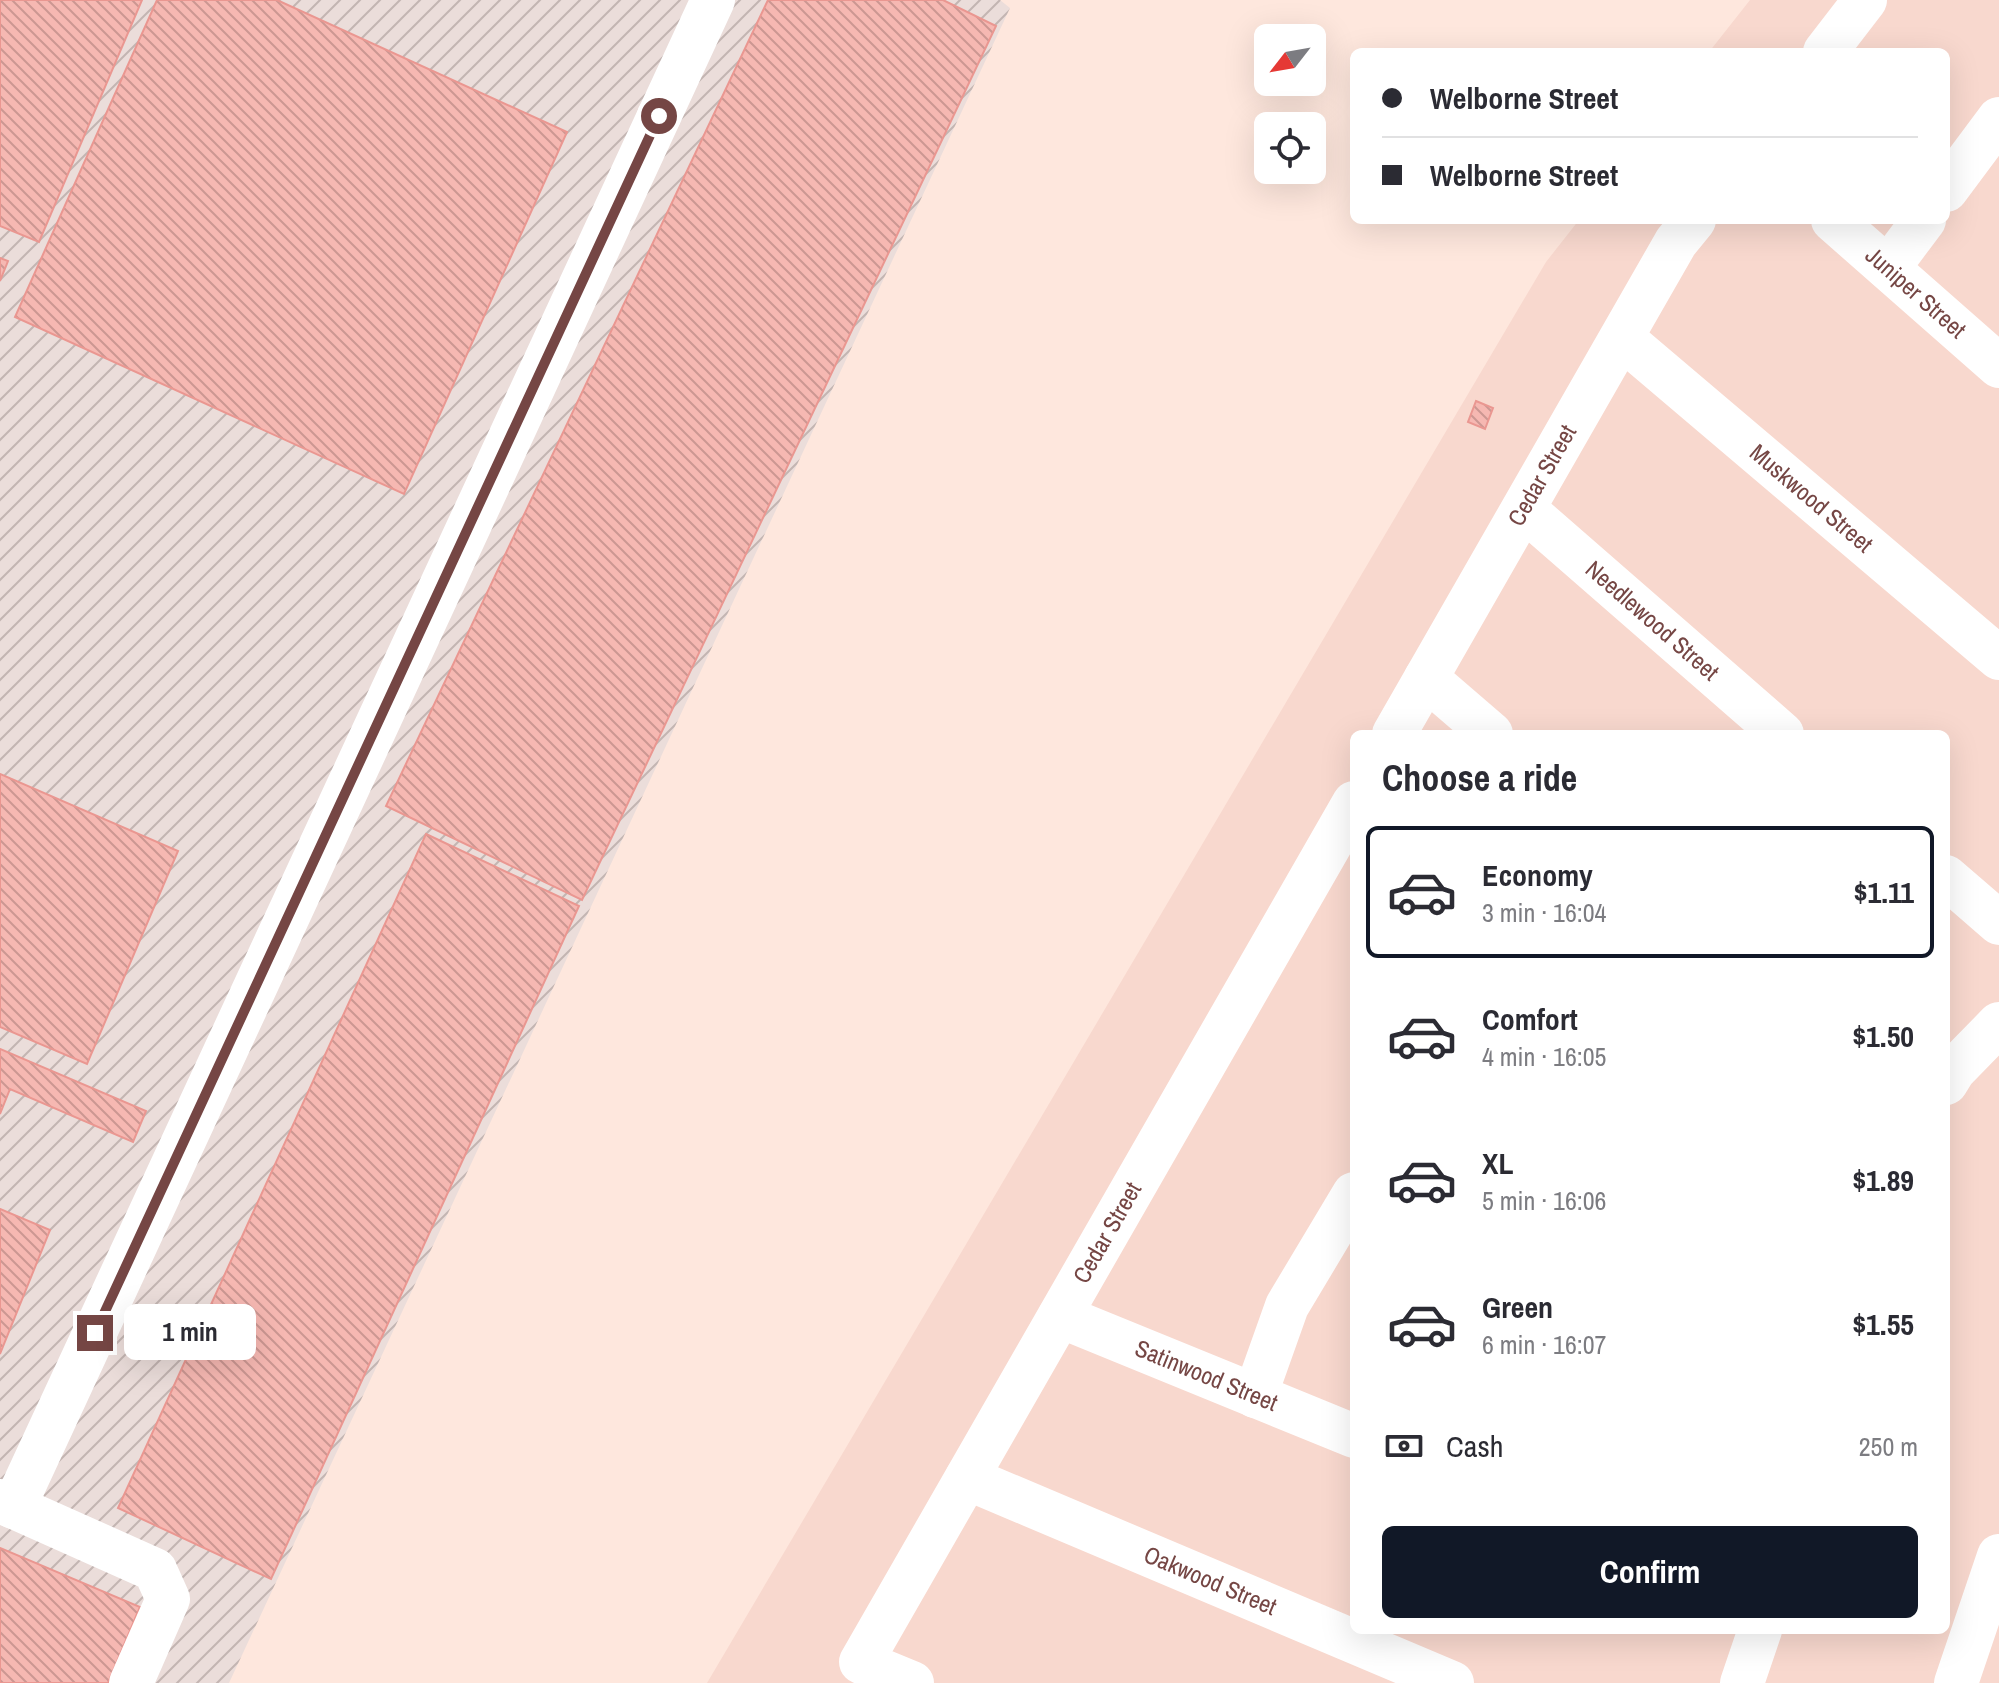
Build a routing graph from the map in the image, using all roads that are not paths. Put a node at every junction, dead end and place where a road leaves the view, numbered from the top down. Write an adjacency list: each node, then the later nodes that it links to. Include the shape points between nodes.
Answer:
1 (713, 0): 28 (street)
2 (1865, 0): 3 (street)
3 (1828, 48)
4 (1999, 119): 5 (street)
5 (1950, 185)
6 (1691, 224): 10 (street, Cedar Street)
7 (1838, 224): 9 (street, Juniper Street)
8 (1921, 224): 9 (street)
9 (1888, 268): 11 (street, Juniper Street)
10 (1622, 338): 12 (street, Cedar Street); 13 (street, Muskwood Street)
11 (1999, 366)
12 (1524, 509): 14 (street, Cedar Street); 17 (street, Needlewood Street)
13 (1999, 658)
14 (1426, 678): 15 (street, Cedar Street); 16 (street)
15 (1396, 730)
16 (1486, 730)
17 (1777, 730)
18 (1350, 810): 24 (street, Cedar Street)
19 (1950, 880): 20 (street)
20 (1999, 923)
21 (1999, 1024): 22 (street)
22 (1950, 1076)
23 (1350, 1201): 25 (street, via 1287,1306)
24 (1060, 1316): 25 (street, Satinwood Street); 27 (street, Cedar Street)
25 (1255, 1396): 26 (street, Satinwood Street)
26 (1350, 1434)
27 (967, 1478): 32 (street, Cedar Street, via 861,1662); 33 (street, Oakwood Street)
28 (7, 1504): 31 (street, via 155,1570 168,1599)
29 (1999, 1556): 35 (street)
30 (1759, 1634): 34 (street)
31 (131, 1683)
32 (912, 1683)
33 (1452, 1683)
34 (1742, 1683)
35 (1956, 1683)

